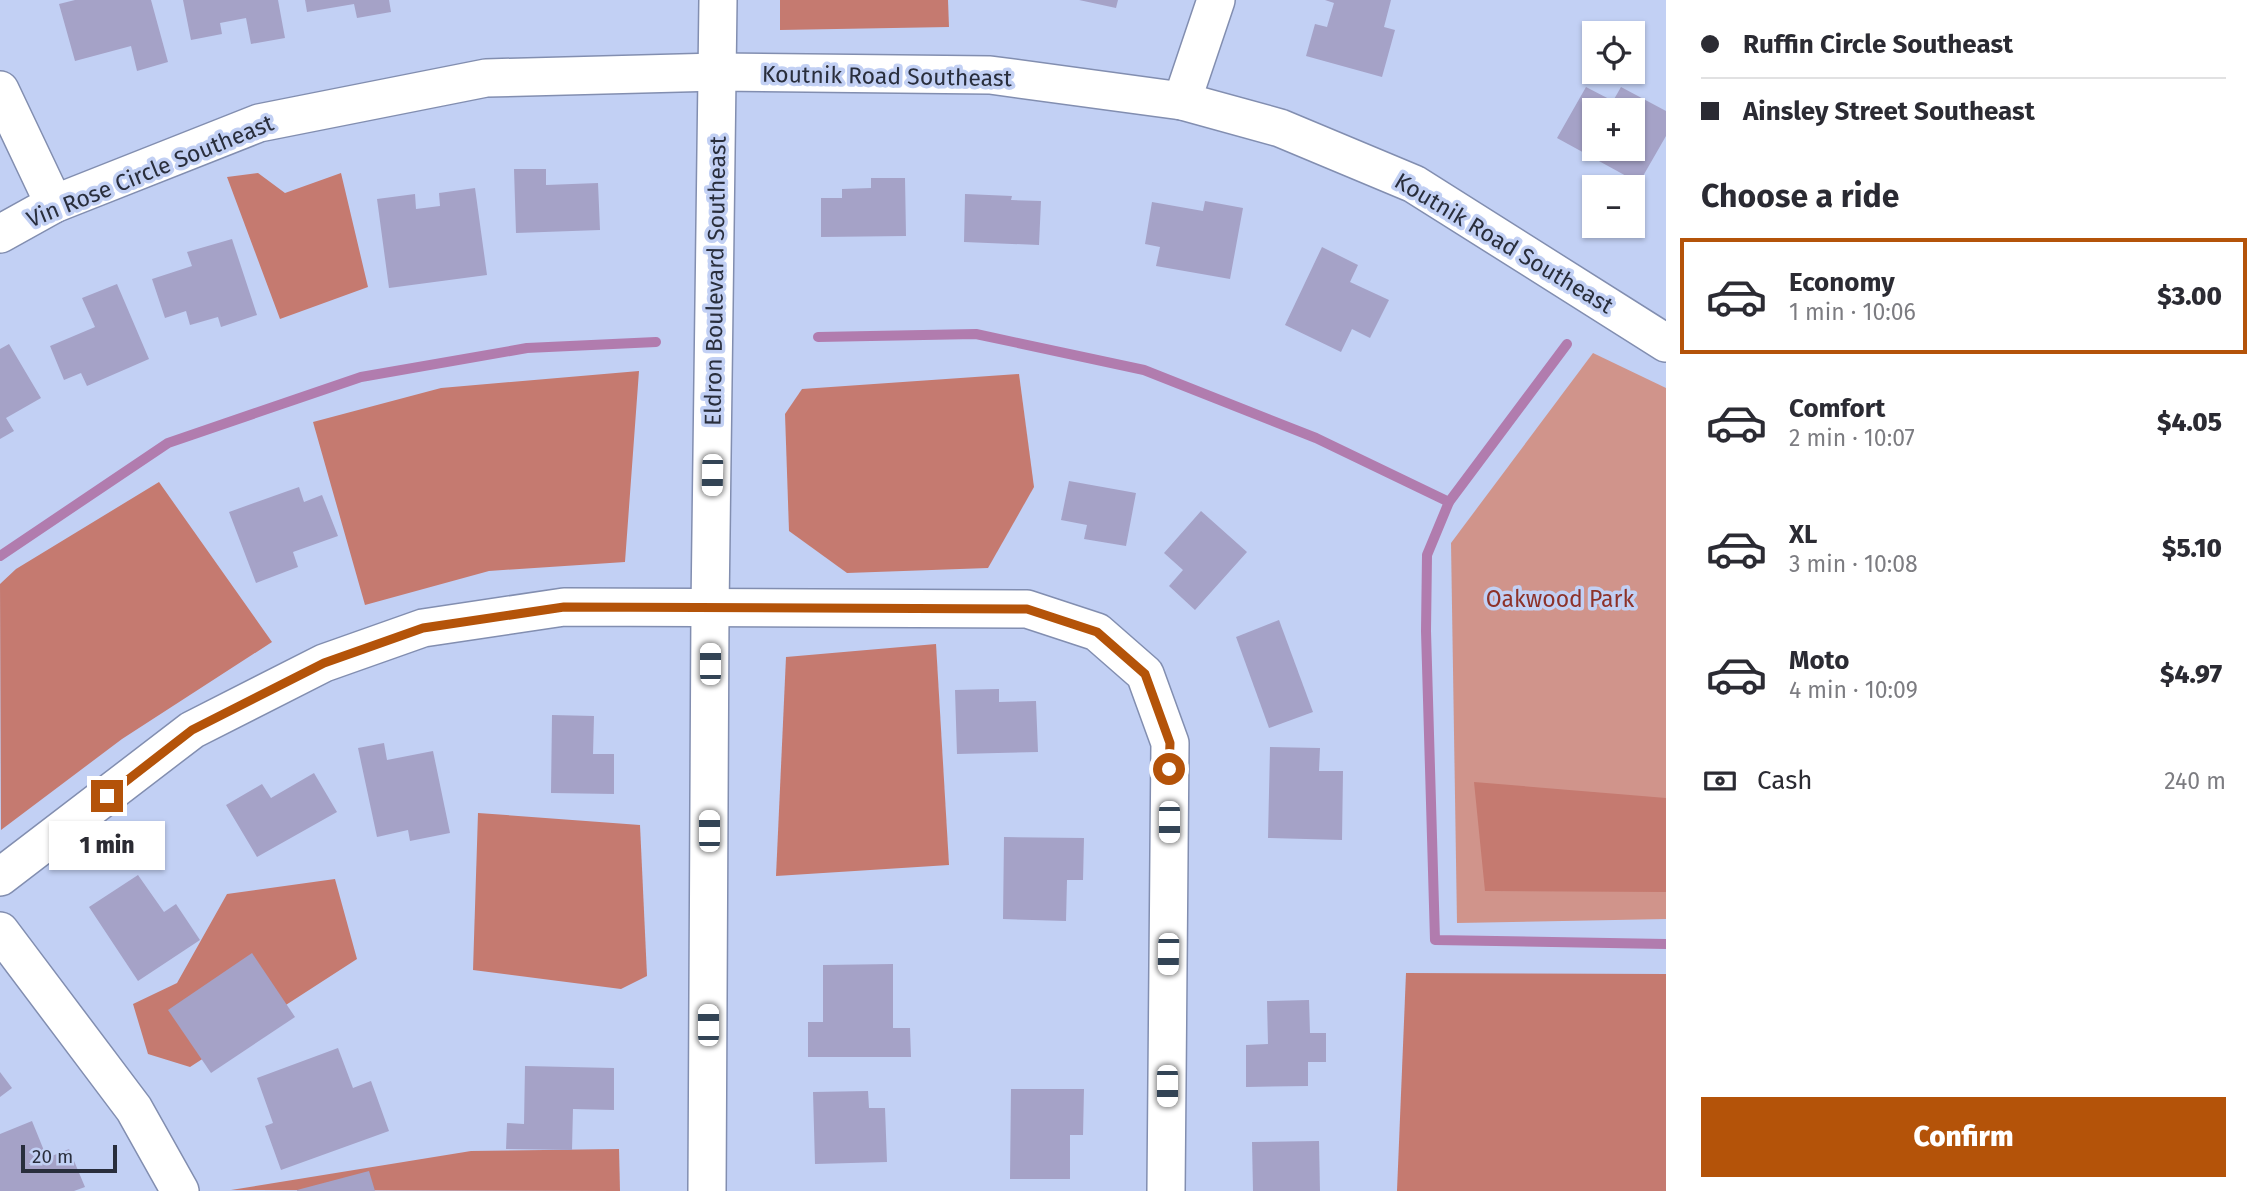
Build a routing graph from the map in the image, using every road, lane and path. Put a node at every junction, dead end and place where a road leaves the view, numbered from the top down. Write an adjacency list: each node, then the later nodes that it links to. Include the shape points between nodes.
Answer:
1 (718, 0): 3 (street, Eldron Boulevard Southeast)
2 (1216, 0): 5 (street)
3 (718, 72): 5 (street, Koutnik Road Southeast, via 990,75); 6 (street, Vin Rose Circle Southeast, via 486,78 259,123); 9 (street, Eldron Boulevard Southeast)
4 (0, 90): 6 (street)
5 (1182, 101): 8 (street, Koutnik Road Southeast, via 1280,128 1415,184)
6 (54, 204): 7 (street, Vin Rose Circle Southeast)
7 (0, 234)
8 (1666, 343)
9 (710, 609): 10 (street, via 564,607 423,628 324,663 192,730); 13 (street, Eldron Boulevard Southeast); 14 (street, via 1027,609 1097,632 1145,674 1170,743)
10 (0, 877)
11 (0, 932): 12 (street, via 134,1109)
12 (180, 1191)
13 (707, 1191)
14 (1166, 1191)

